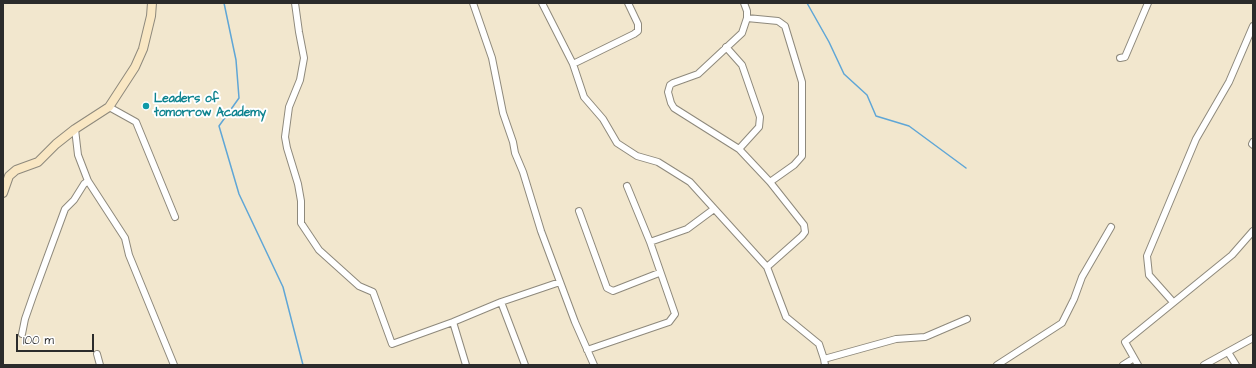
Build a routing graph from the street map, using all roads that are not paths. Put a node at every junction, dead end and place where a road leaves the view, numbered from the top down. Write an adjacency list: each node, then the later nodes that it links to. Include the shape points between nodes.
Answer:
1 (152, 3): 13 (street, via 151,16 135,67)
2 (295, 3): 32 (street, via 304,58 300,80 289,107 285,137 298,184 301,223 319,250 359,286 373,292 392,344)
3 (473, 3): 28 (street, via 492,58 515,154)
4 (542, 3): 12 (street)
5 (628, 3): 12 (street, via 638,24 638,31)
6 (744, 3): 8 (street)
7 (1148, 3): 11 (street, via 1125,57)
8 (747, 18): 10 (street, via 742,33); 17 (street, via 778,21 785,26 802,82 802,156)
9 (1253, 26): 30 (street, via 1228,82 1196,139 1147,256 1149,275)
10 (726, 47): 15 (street, via 742,65 760,117 759,127); 15 (street, via 698,74 672,83 668,92 674,108)
11 (1120, 58)
12 (573, 64): 20 (street, via 584,97 603,119 617,143 637,156 658,162 690,182)
13 (109, 107): 14 (street); 22 (street, via 136,122)
14 (75, 129): 16 (street, via 78,155); 19 (street, via 38,162 16,170 9,176)
15 (738, 149): 17 (street)
16 (88, 181): 33 (street, via 65,209 25,318); 41 (street, via 125,238 129,256)
17 (770, 182): 26 (street, via 804,226 805,232)
18 (627, 186): 25 (street)
19 (3, 193)
20 (714, 209): 25 (street, via 687,229); 26 (street)
21 (579, 211): 27 (street, via 607,288 613,291)
22 (175, 217)
23 (1111, 227): 45 (street, via 1082,277 1062,323)
24 (1253, 231): 30 (street, via 1232,255)
25 (650, 242): 27 (street)
26 (767, 267): 39 (street, via 786,317 819,344)
27 (660, 273): 35 (street, via 675,314 669,322)
28 (560, 282): 29 (street); 35 (street)
29 (501, 302): 32 (street); 43 (street)
30 (1173, 302): 38 (street, via 1125,342)
31 (967, 319): 39 (street, via 925,337 896,339)
32 (453, 322): 42 (street)
33 (22, 334)
34 (1253, 338): 36 (street)
35 (587, 350): 44 (street)
36 (1228, 352): 48 (street); 49 (street)
37 (97, 354): 40 (street)
38 (1134, 358): 46 (street); 47 (street)
39 (825, 362)
40 (100, 365)
41 (174, 365)
42 (466, 365)
43 (524, 365)
44 (594, 365)
45 (997, 365)
46 (1123, 365)
47 (1138, 365)
48 (1204, 365)
49 (1236, 365)

